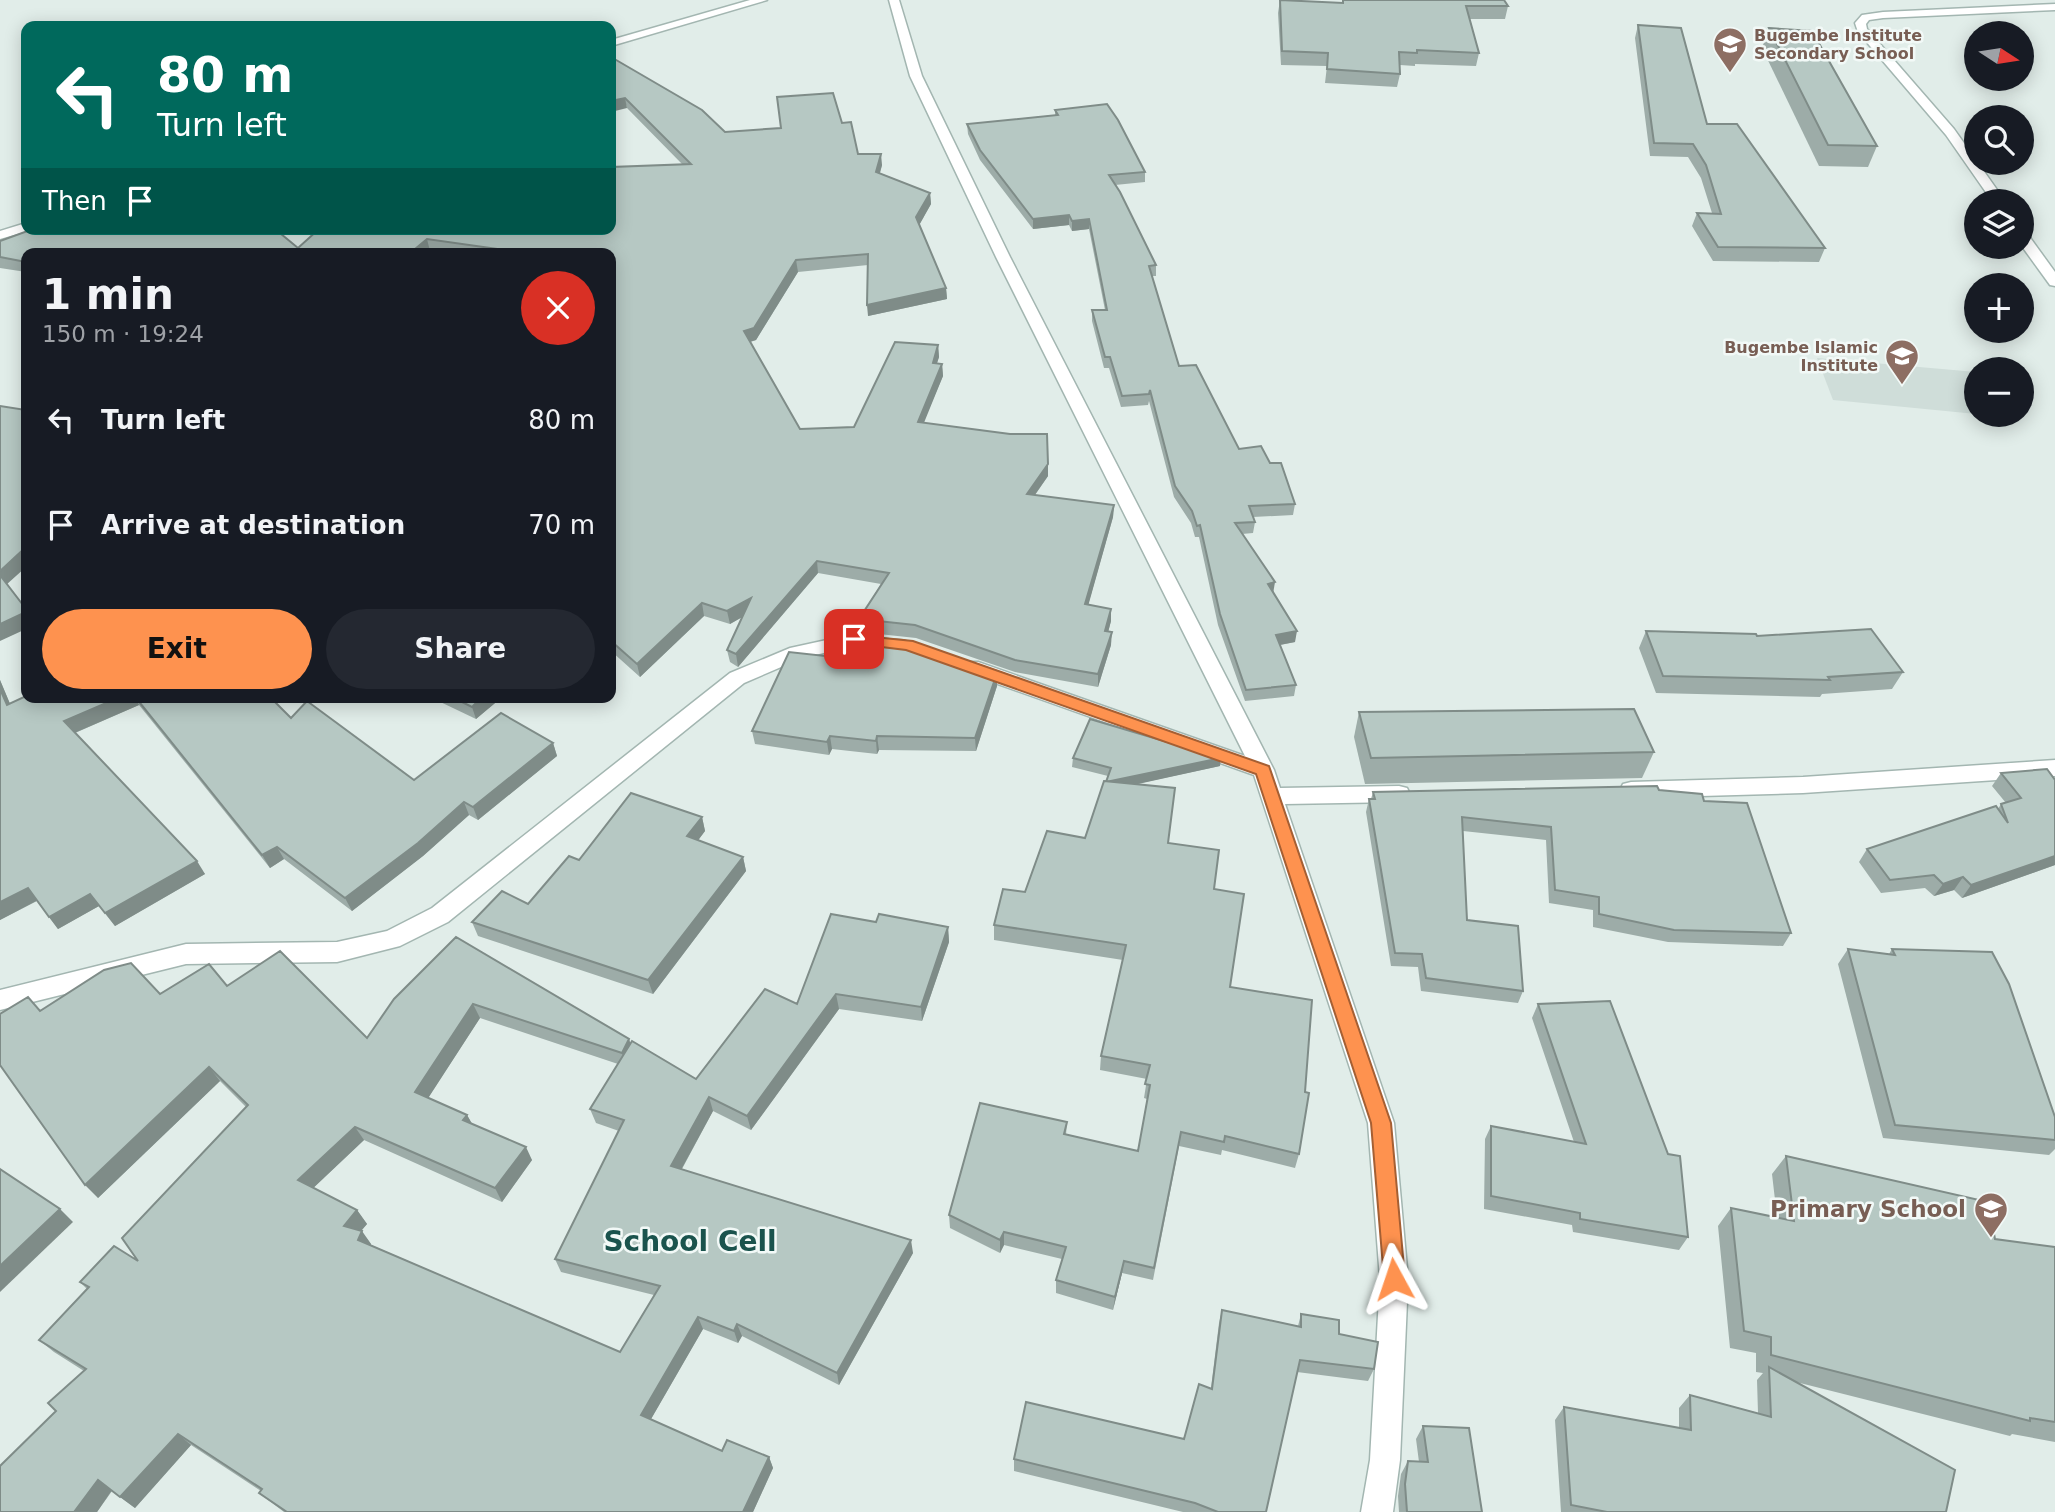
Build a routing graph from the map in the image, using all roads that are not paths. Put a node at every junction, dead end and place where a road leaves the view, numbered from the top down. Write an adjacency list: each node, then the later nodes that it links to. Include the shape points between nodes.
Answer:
1 (762, 0): 4 (street)
2 (894, 0): 13 (street, via 916,76)
3 (2055, 8): 5 (street, via 1883,15 1866,17 1860,23 1950,132)
4 (616, 42)
5 (1990, 189)
6 (21, 229): 7 (street)
7 (0, 235)
8 (2034, 252): 9 (street)
9 (2055, 282)
10 (894, 644): 17 (street, via 854,639 797,653 737,678 440,915 392,939 337,952 186,954)
11 (947, 659): 13 (street)
12 (2055, 768): 14 (street, via 1803,785)
13 (1263, 770): 16 (street)
14 (1616, 790)
15 (1424, 794): 16 (street)
16 (1272, 796): 18 (street, via 1381,1123 1394,1279 1385,1460)
17 (0, 1000)
18 (1377, 1512)

